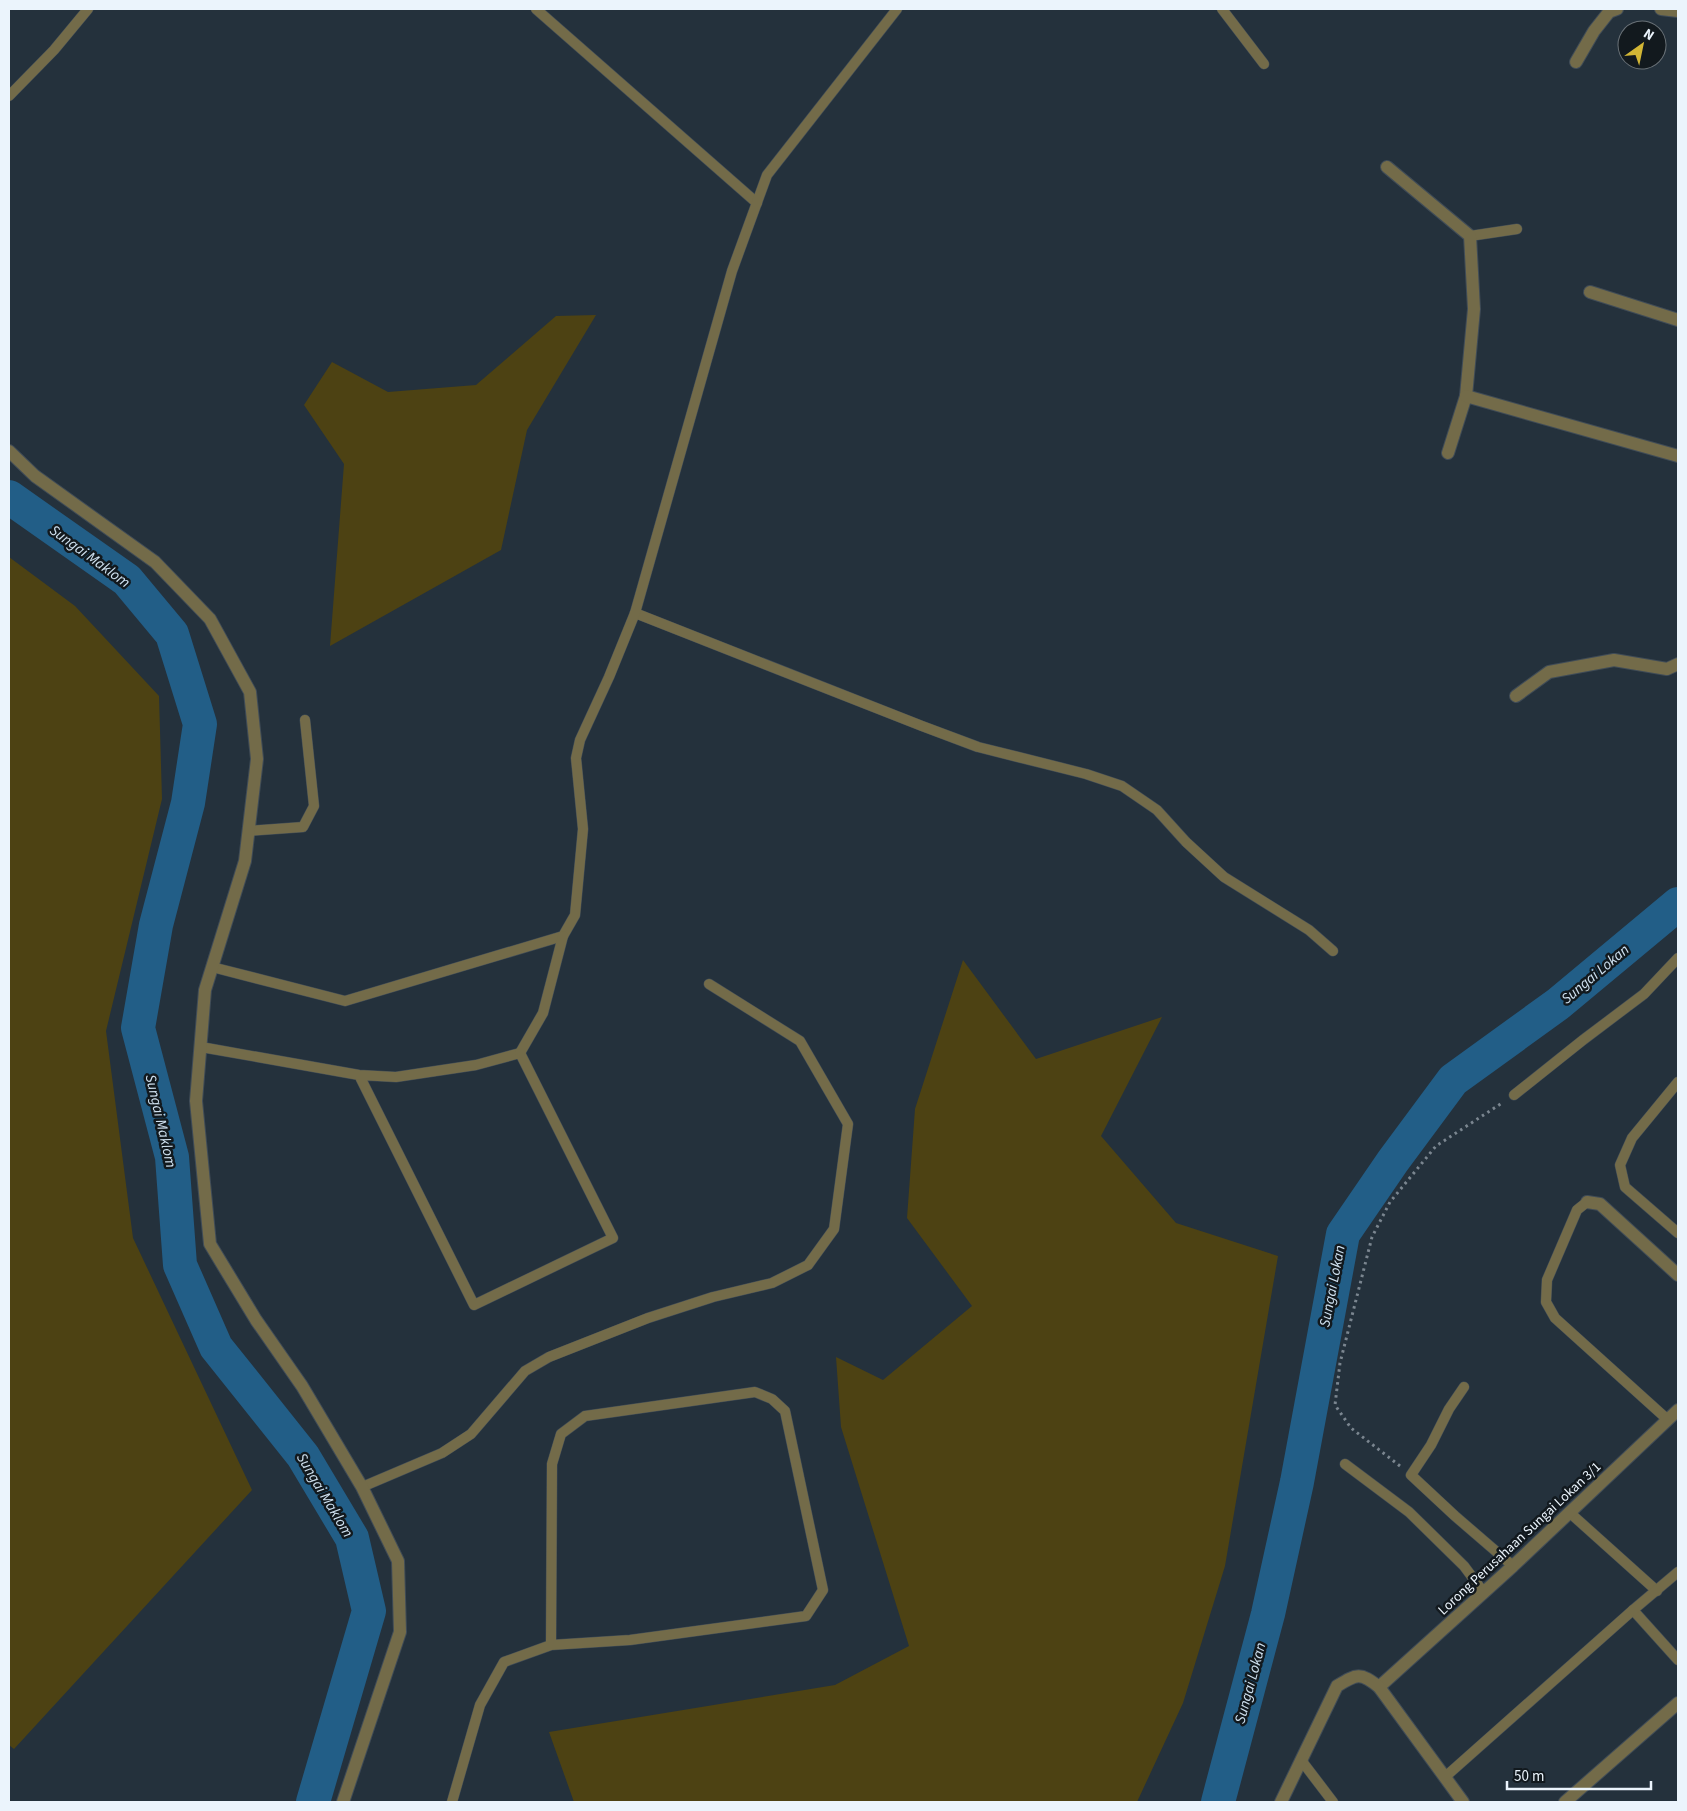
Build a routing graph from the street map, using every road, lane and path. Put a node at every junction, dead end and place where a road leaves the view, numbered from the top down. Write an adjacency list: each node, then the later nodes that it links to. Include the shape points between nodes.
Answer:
1 (88, 9): 10 (lane)
2 (536, 9): 12 (lane)
3 (897, 9): 12 (lane, via 767,175)
4 (1222, 9): 9 (lane)
5 (1617, 9): 8 (street, via 1609,12 1594,31)
6 (1661, 9): 7 (street)
7 (1678, 11)
8 (1576, 62)
9 (1264, 64)
10 (9, 96)
11 (1387, 167): 14 (street)
12 (757, 203): 21 (lane, via 732,271)
13 (1517, 229): 14 (lane)
14 (1470, 236): 17 (street, via 1474,309)
15 (1590, 292): 16 (street)
16 (1678, 320)
17 (1466, 396): 19 (street); 20 (street)
18 (9, 451): 25 (street, via 35,476 154,562 210,619 250,692 257,759)
19 (1448, 453)
20 (1678, 456)
21 (635, 613): 26 (lane, via 580,740 576,758 583,829 575,915); 27 (lane, via 978,746 1122,786 1158,810 1186,842 1224,877 1309,930)
22 (1678, 664): 23 (street, via 1667,669 1614,660 1549,672)
23 (1516, 696)
24 (305, 720): 25 (lane, via 314,806 303,827)
25 (248, 831): 29 (street, via 245,861)
26 (562, 936): 29 (lane, via 345,1001); 32 (lane, via 544,1013)
27 (1333, 951)
28 (1678, 958): 35 (lane, via 1644,994)
29 (212, 967): 31 (street, via 205,990)
30 (709, 984): 44 (lane, via 800,1041 848,1124 834,1229 808,1265 772,1283 713,1297 648,1318 549,1357 525,1371 471,1434 442,1453)
31 (201, 1047): 33 (lane); 44 (street, via 196,1101 210,1244 256,1320 302,1386)
32 (520, 1053): 33 (lane, via 476,1065 396,1077); 33 (lane, via 613,1238 474,1305)
33 (359, 1075)
34 (1678, 1082): 37 (lane, via 1632,1138 1620,1165 1625,1187)
35 (1514, 1095): 43 (path, via 1436,1146 1390,1202 1372,1238 1340,1363 1335,1405 1351,1428)
36 (1587, 1202): 38 (street, via 1600,1204); 41 (lane, via 1577,1210 1547,1280 1546,1302 1555,1318)
37 (1678, 1233)
38 (1678, 1275)
39 (1464, 1387): 43 (lane)
40 (1678, 1410): 41 (street, Lorong Perusahaan Sungai Lokan 3/1)
41 (1668, 1420): 45 (street, Lorong Perusahaan Sungai Lokan 3/1)
42 (1345, 1464): 49 (lane, via 1409,1512 1464,1566)
43 (1410, 1475): 46 (lane)
44 (362, 1487): 57 (street, via 398,1561 400,1632)
45 (1570, 1512): 46 (street, Lorong Perusahaan Sungai Lokan 3/1); 48 (lane)
46 (1513, 1566): 49 (street, Lorong Perusahaan Sungai Lokan 3/1)
47 (1678, 1572): 48 (lane)
48 (1658, 1591): 50 (lane)
49 (1484, 1593): 53 (street, Lorong Perusahaan Sungai Lokan 3/1)
50 (1633, 1610): 52 (lane); 56 (lane)
51 (551, 1645): 51 (lane, via 552,1464 561,1434 585,1416 755,1392 772,1399 784,1411 823,1590 806,1616 630,1640); 58 (lane, via 504,1662 480,1705)
52 (1678, 1660)
53 (1379, 1686): 55 (street, via 1366,1677 1352,1677 1337,1686); 56 (street)
54 (1678, 1703): 62 (street)
55 (1301, 1760): 59 (street); 60 (lane)
56 (1444, 1776): 61 (street)
57 (343, 1802)
58 (452, 1802)
59 (1281, 1802)
60 (1333, 1802)
61 (1464, 1802)
62 (1565, 1802)

